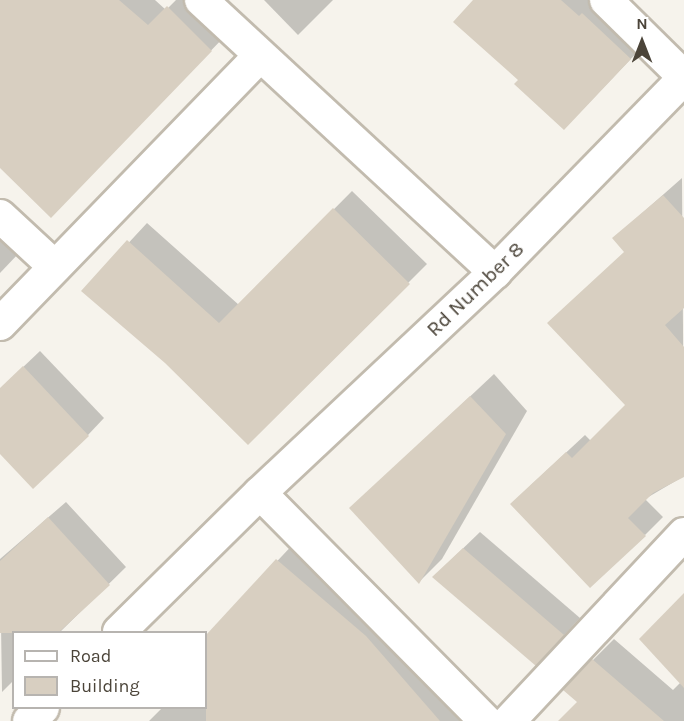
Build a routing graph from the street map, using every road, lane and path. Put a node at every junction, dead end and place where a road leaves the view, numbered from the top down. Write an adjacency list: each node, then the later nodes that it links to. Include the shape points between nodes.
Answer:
1 (201, 0): 3 (street)
2 (606, 0): 4 (street)
3 (259, 57): 6 (street); 7 (street)
4 (684, 78): 7 (street, Rd Number 8)
5 (0, 216): 6 (street)
6 (55, 267): 8 (street)
7 (495, 272): 9 (street, Rd Number 8)
8 (0, 324)
9 (260, 493): 11 (street, Rd Number 8); 16 (street)
10 (684, 534): 17 (street)
11 (121, 631)
12 (42, 709): 14 (street)
13 (49, 709): 15 (street)
14 (29, 721)
15 (62, 721)
16 (486, 721)
17 (509, 721)

